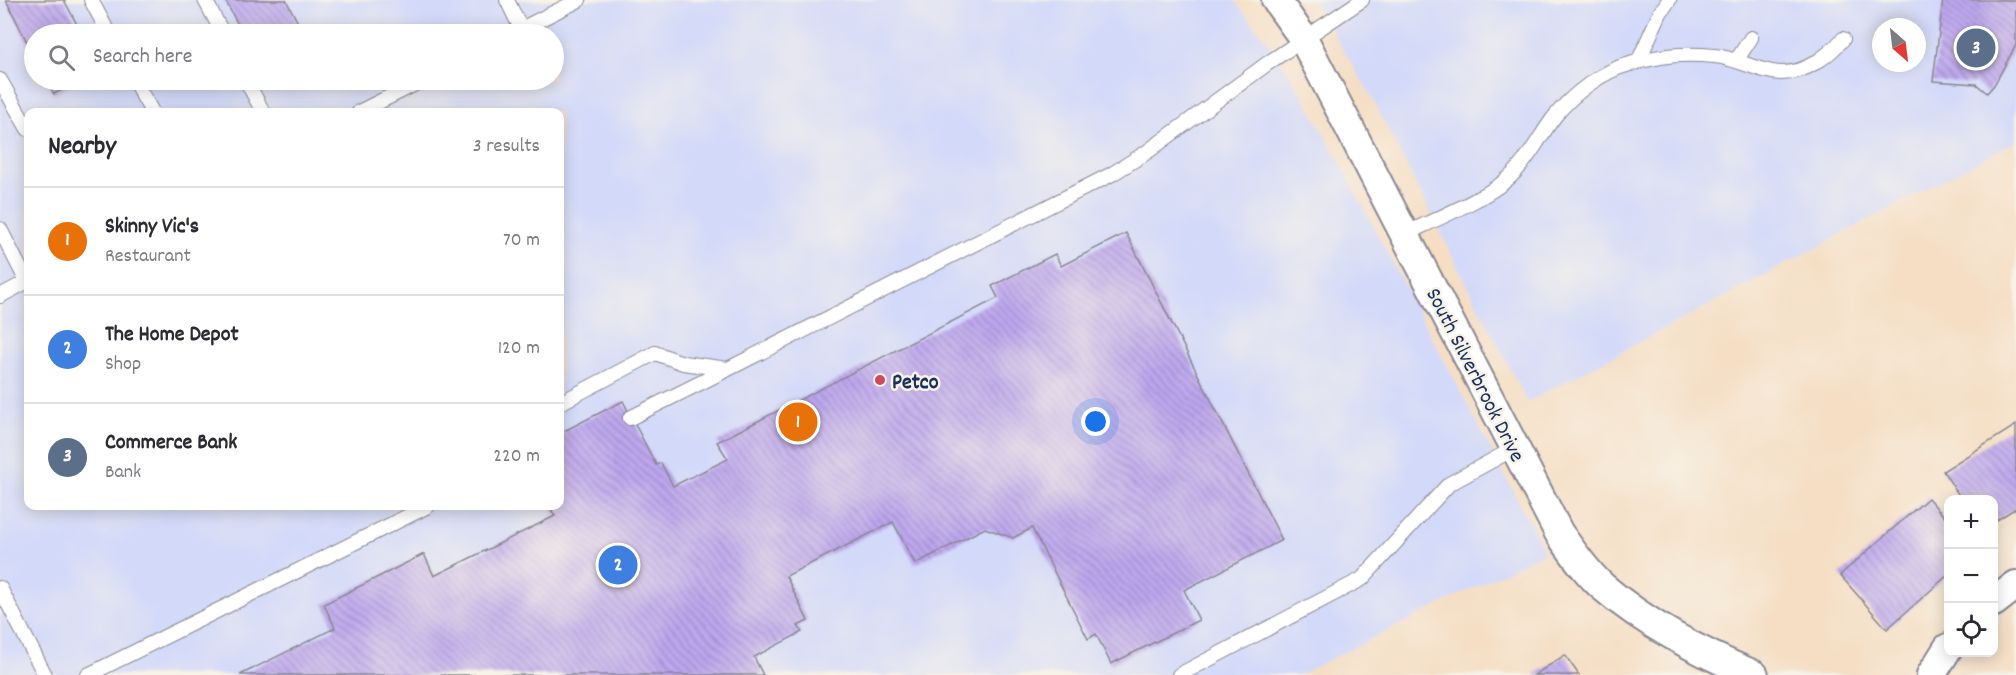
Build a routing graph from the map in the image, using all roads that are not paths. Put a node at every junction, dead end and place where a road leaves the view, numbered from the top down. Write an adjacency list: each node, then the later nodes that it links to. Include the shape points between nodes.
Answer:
1 (91, 0): 8 (lane)
2 (205, 0): 9 (lane)
3 (507, 0): 10 (lane)
4 (579, 0): 11 (lane)
5 (1276, 0): 12 (street, South Silverbrook Drive)
6 (1362, 0): 12 (lane)
7 (1669, 0): 16 (lane)
8 (104, 24)
9 (218, 24)
10 (514, 24)
11 (532, 24)
12 (1303, 38): 26 (street, South Silverbrook Drive); 30 (lane, via 1112,174)
13 (1751, 38): 15 (lane)
14 (1844, 39): 15 (lane, via 1801,71 1780,73)
15 (1736, 61): 16 (lane, via 1718,56 1672,54)
16 (1638, 62): 26 (lane, via 1607,74 1566,104 1512,176 1489,192)
17 (0, 80): 24 (lane)
18 (139, 90): 21 (lane)
19 (251, 90): 22 (lane)
20 (403, 90): 23 (lane)
21 (147, 108)
22 (261, 108)
23 (367, 108)
24 (24, 122)
25 (0, 230): 27 (lane)
26 (1404, 234): 33 (street, South Silverbrook Drive)
27 (24, 275)
28 (24, 284): 29 (lane)
29 (0, 296)
30 (728, 369): 31 (lane, via 683,363 655,353); 32 (lane)
31 (564, 401)
32 (630, 418)
33 (1515, 448): 39 (street, South Silverbrook Drive, via 1559,533 1576,557 1601,585); 42 (lane, via 1449,484 1362,579)
34 (420, 510): 41 (lane)
35 (2016, 585): 37 (street)
36 (0, 588): 40 (lane)
37 (1998, 599)
38 (1944, 654): 44 (street)
39 (1705, 666): 43 (street, South Silverbrook Drive)
40 (45, 675)
41 (88, 675)
42 (1179, 675)
43 (1754, 675)
44 (1931, 675)

